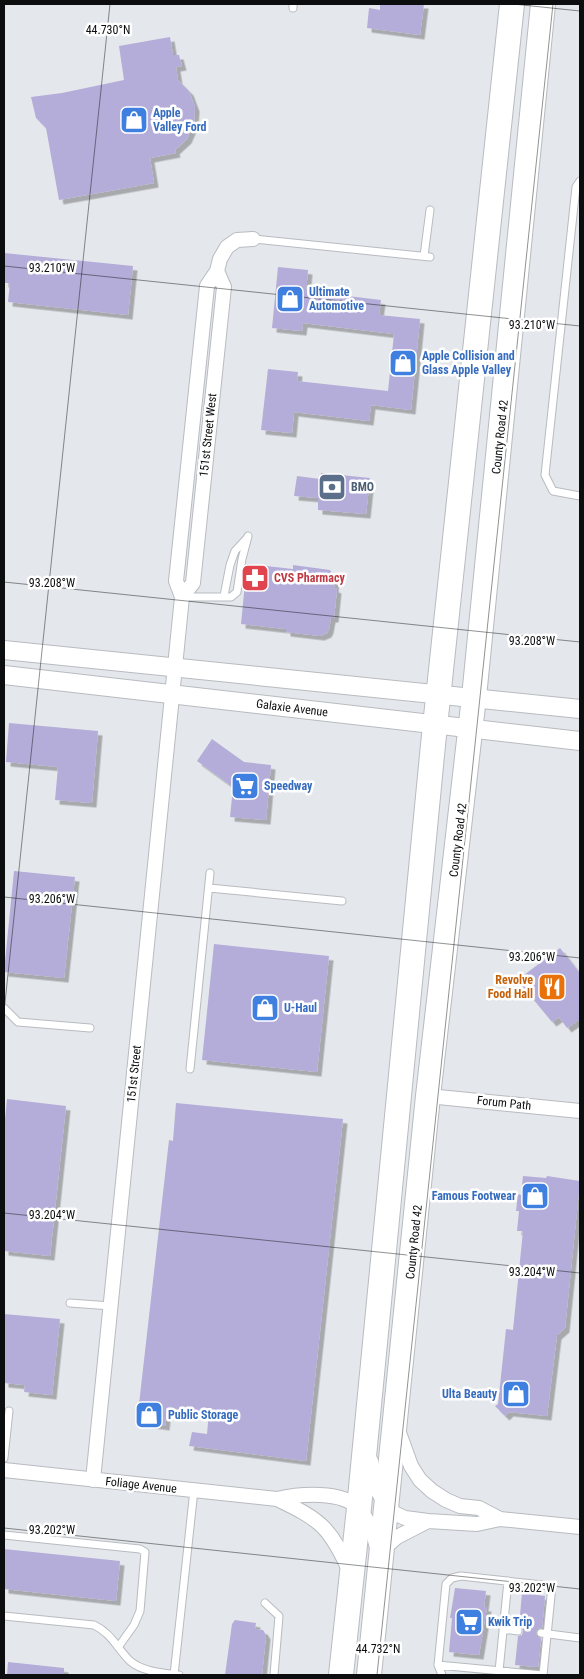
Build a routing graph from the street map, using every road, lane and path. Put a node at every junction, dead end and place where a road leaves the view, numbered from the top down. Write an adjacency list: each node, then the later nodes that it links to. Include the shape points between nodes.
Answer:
1 (512, 4): 13 (highway)
2 (543, 4): 14 (highway, County Road 42)
3 (580, 181): 6 (lane, via 576,187 545,475 553,491)
4 (430, 210): 5 (lane, via 427,257)
5 (253, 239): 7 (street, 151st Street West, via 238,240 227,247 217,271 224,288 193,583)
6 (580, 496)
7 (182, 596): 8 (lane); 10 (street, 151st Street West)
8 (224, 596): 8 (lane, via 231,597 237,592 248,536 235,552)
9 (4, 650): 10 (street)
10 (175, 668): 12 (street, 151st Street); 13 (street)
11 (4, 675): 12 (street, Galaxie Avenue)
12 (172, 694): 16 (street, Galaxie Avenue); 28 (street, 151st Street)
13 (439, 695): 14 (street); 16 (highway)
14 (474, 697): 15 (street); 17 (highway, County Road 42)
15 (580, 709)
16 (436, 725): 17 (street, Galaxie Avenue); 31 (highway)
17 (470, 729): 18 (street, Galaxie Avenue); 25 (highway, County Road 42)
18 (580, 741)
19 (210, 873): 20 (lane)
20 (209, 888): 21 (lane); 24 (lane)
21 (342, 902)
22 (4, 1008): 23 (lane, via 18,1022)
23 (90, 1028)
24 (190, 1070)
25 (428, 1096): 26 (street, Forum Path); 30 (highway, County Road 42)
26 (580, 1111)
27 (70, 1303): 28 (lane)
28 (111, 1306): 34 (street, 151st Street)
29 (9, 1411): 32 (lane)
30 (396, 1423): 38 (highway, County Road 42); 39 (street, via 410,1466 420,1480 446,1500 460,1506 479,1508)
31 (367, 1428): 37 (highway, via 362,1484); 38 (street, via 373,1477)
32 (4, 1458)
33 (4, 1470): 34 (street, Foliage Avenue)
34 (93, 1480): 35 (street, Foliage Avenue)
35 (194, 1490): 36 (street, Foliage Avenue); 55 (lane)
36 (277, 1499): 37 (street, Foliage Avenue, via 296,1494); 44 (street, Foliage Avenue, via 309,1515 325,1528)
37 (350, 1503): 43 (street, via 371,1530); 44 (highway)
38 (387, 1506): 40 (street, via 405,1518); 43 (highway, County Road 42)
39 (500, 1519): 40 (street, via 477,1524); 41 (street)
40 (428, 1521): 43 (street, via 397,1537)
41 (580, 1527)
42 (4, 1536): 52 (lane, via 145,1552 140,1611)
43 (382, 1556): 59 (highway, County Road 42)
44 (351, 1575): 58 (highway)
45 (508, 1581): 48 (lane); 50 (lane, via 552,1586); 53 (lane, via 461,1576 446,1584)
46 (265, 1603): 57 (lane, via 279,1616)
47 (4, 1616): 52 (lane, via 94,1625)
48 (503, 1629): 49 (lane); 54 (lane)
49 (518, 1631)
50 (544, 1634): 51 (lane); 61 (lane)
51 (580, 1638)
52 (119, 1646): 55 (lane, via 138,1666)
53 (438, 1665): 54 (lane); 60 (lane)
54 (499, 1671): 61 (lane)
55 (174, 1675): 56 (lane)
56 (179, 1675)
57 (274, 1675)
58 (341, 1675)
59 (369, 1675)
60 (442, 1675)
61 (543, 1675)

